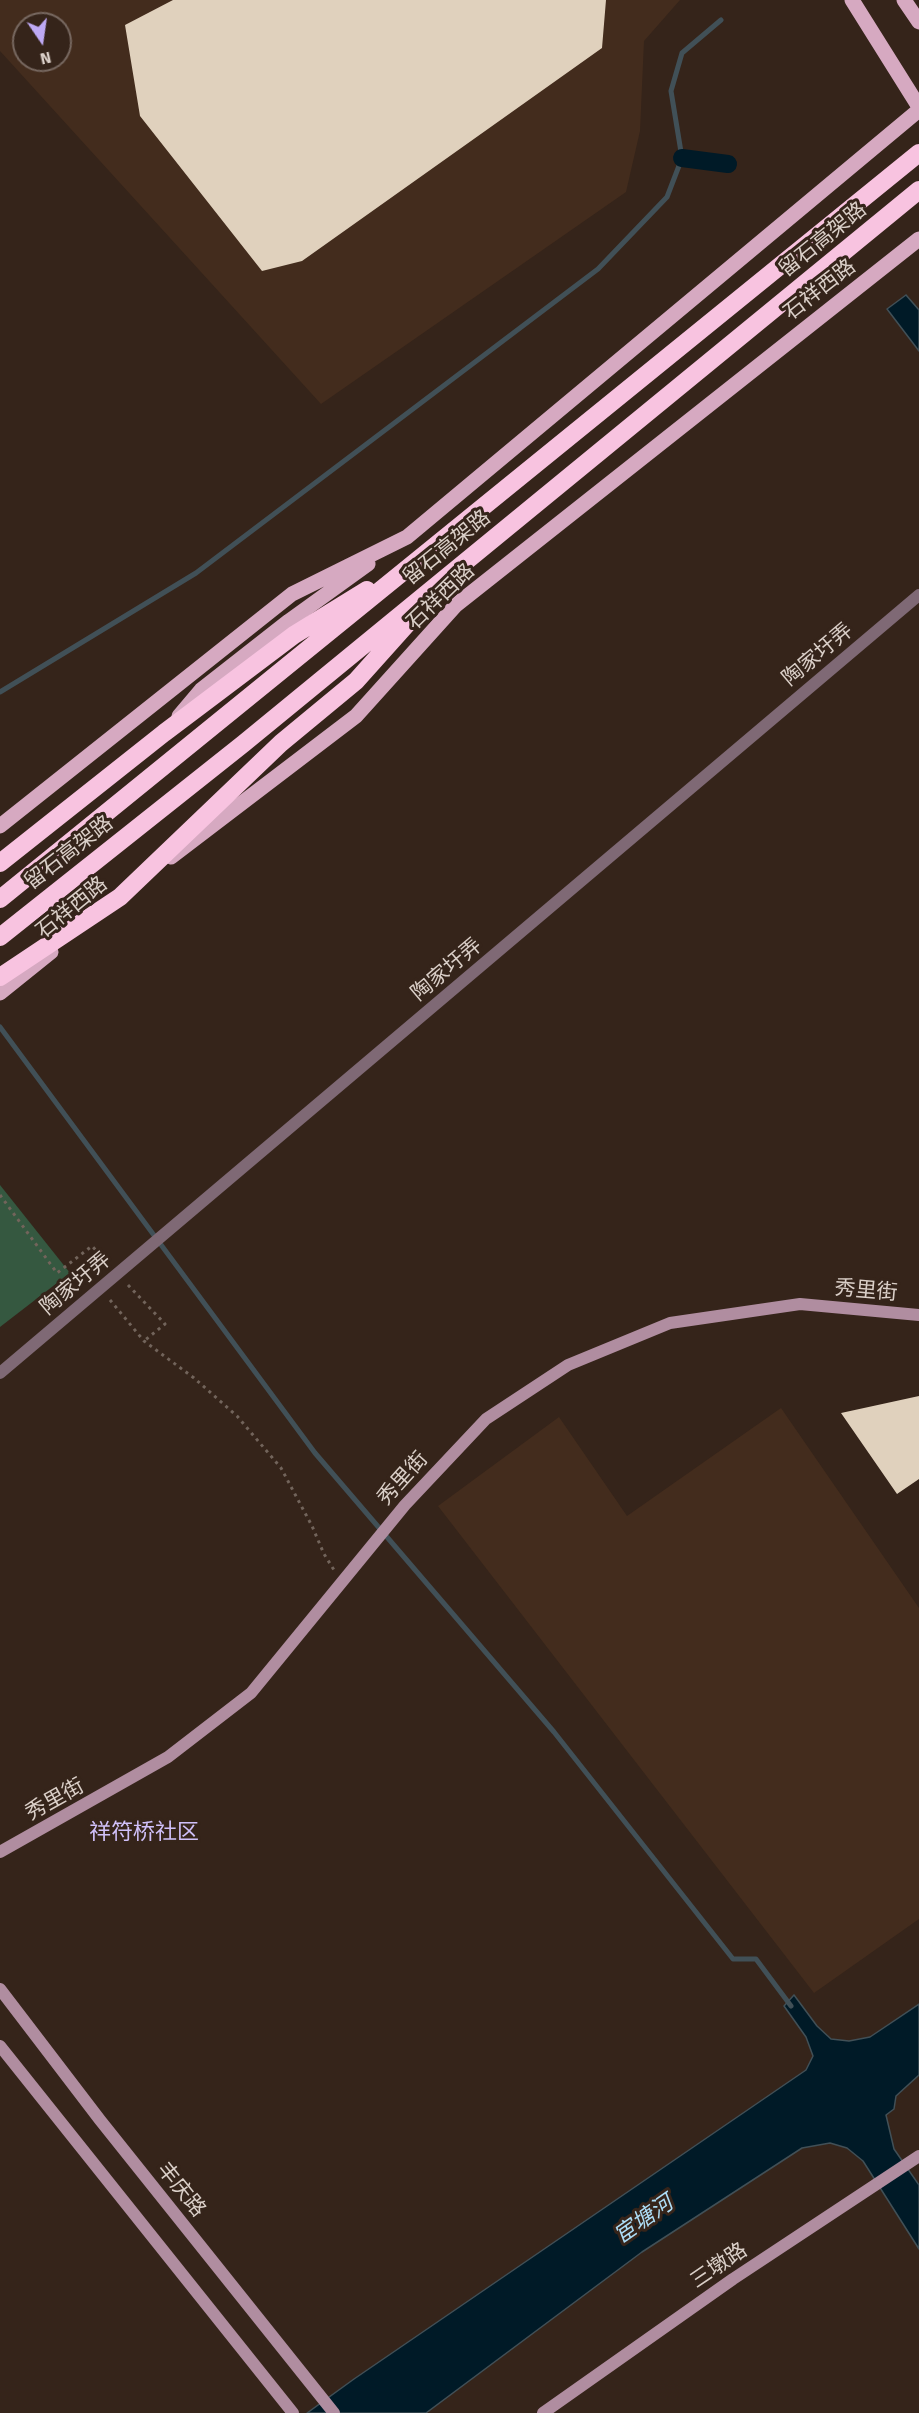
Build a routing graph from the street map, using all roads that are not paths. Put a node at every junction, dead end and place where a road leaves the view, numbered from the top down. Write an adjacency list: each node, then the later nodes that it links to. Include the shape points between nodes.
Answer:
1 (852, 0): 4 (main road)
2 (904, 0): 3 (main road)
3 (919, 22)
4 (919, 109): 8 (main road)
5 (919, 153): 9 (highway, 留石高架路)
6 (919, 190): 10 (highway, 留石高架路)
7 (919, 239): 15 (main road, 石祥西路, via 456,605 356,716)
8 (407, 537): 12 (main road, via 201,690); 13 (main road, via 292,594)
9 (432, 549): 12 (highway, via 294,635); 16 (highway, 留石高架路)
10 (455, 570): 15 (highway, via 356,681 281,743); 17 (highway, 留石高架路)
11 (919, 595): 21 (street, 陶家圩弄)
12 (164, 733): 14 (highway)
13 (0, 826)
14 (0, 863)
15 (120, 897): 18 (highway); 19 (main road, 石祥西路)
16 (0, 898)
17 (0, 936)
18 (0, 977)
19 (0, 993)
20 (919, 1315): 22 (street, 秀里街, via 800,1304 670,1323 568,1365 486,1419 405,1505 251,1693 168,1757)
21 (0, 1374)
22 (0, 1852)
23 (0, 1989): 27 (street, 丰庆路)
24 (0, 2046): 26 (street)
25 (919, 2156): 28 (street, 三墩路)
26 (293, 2413)
27 (334, 2413)
28 (543, 2413)

